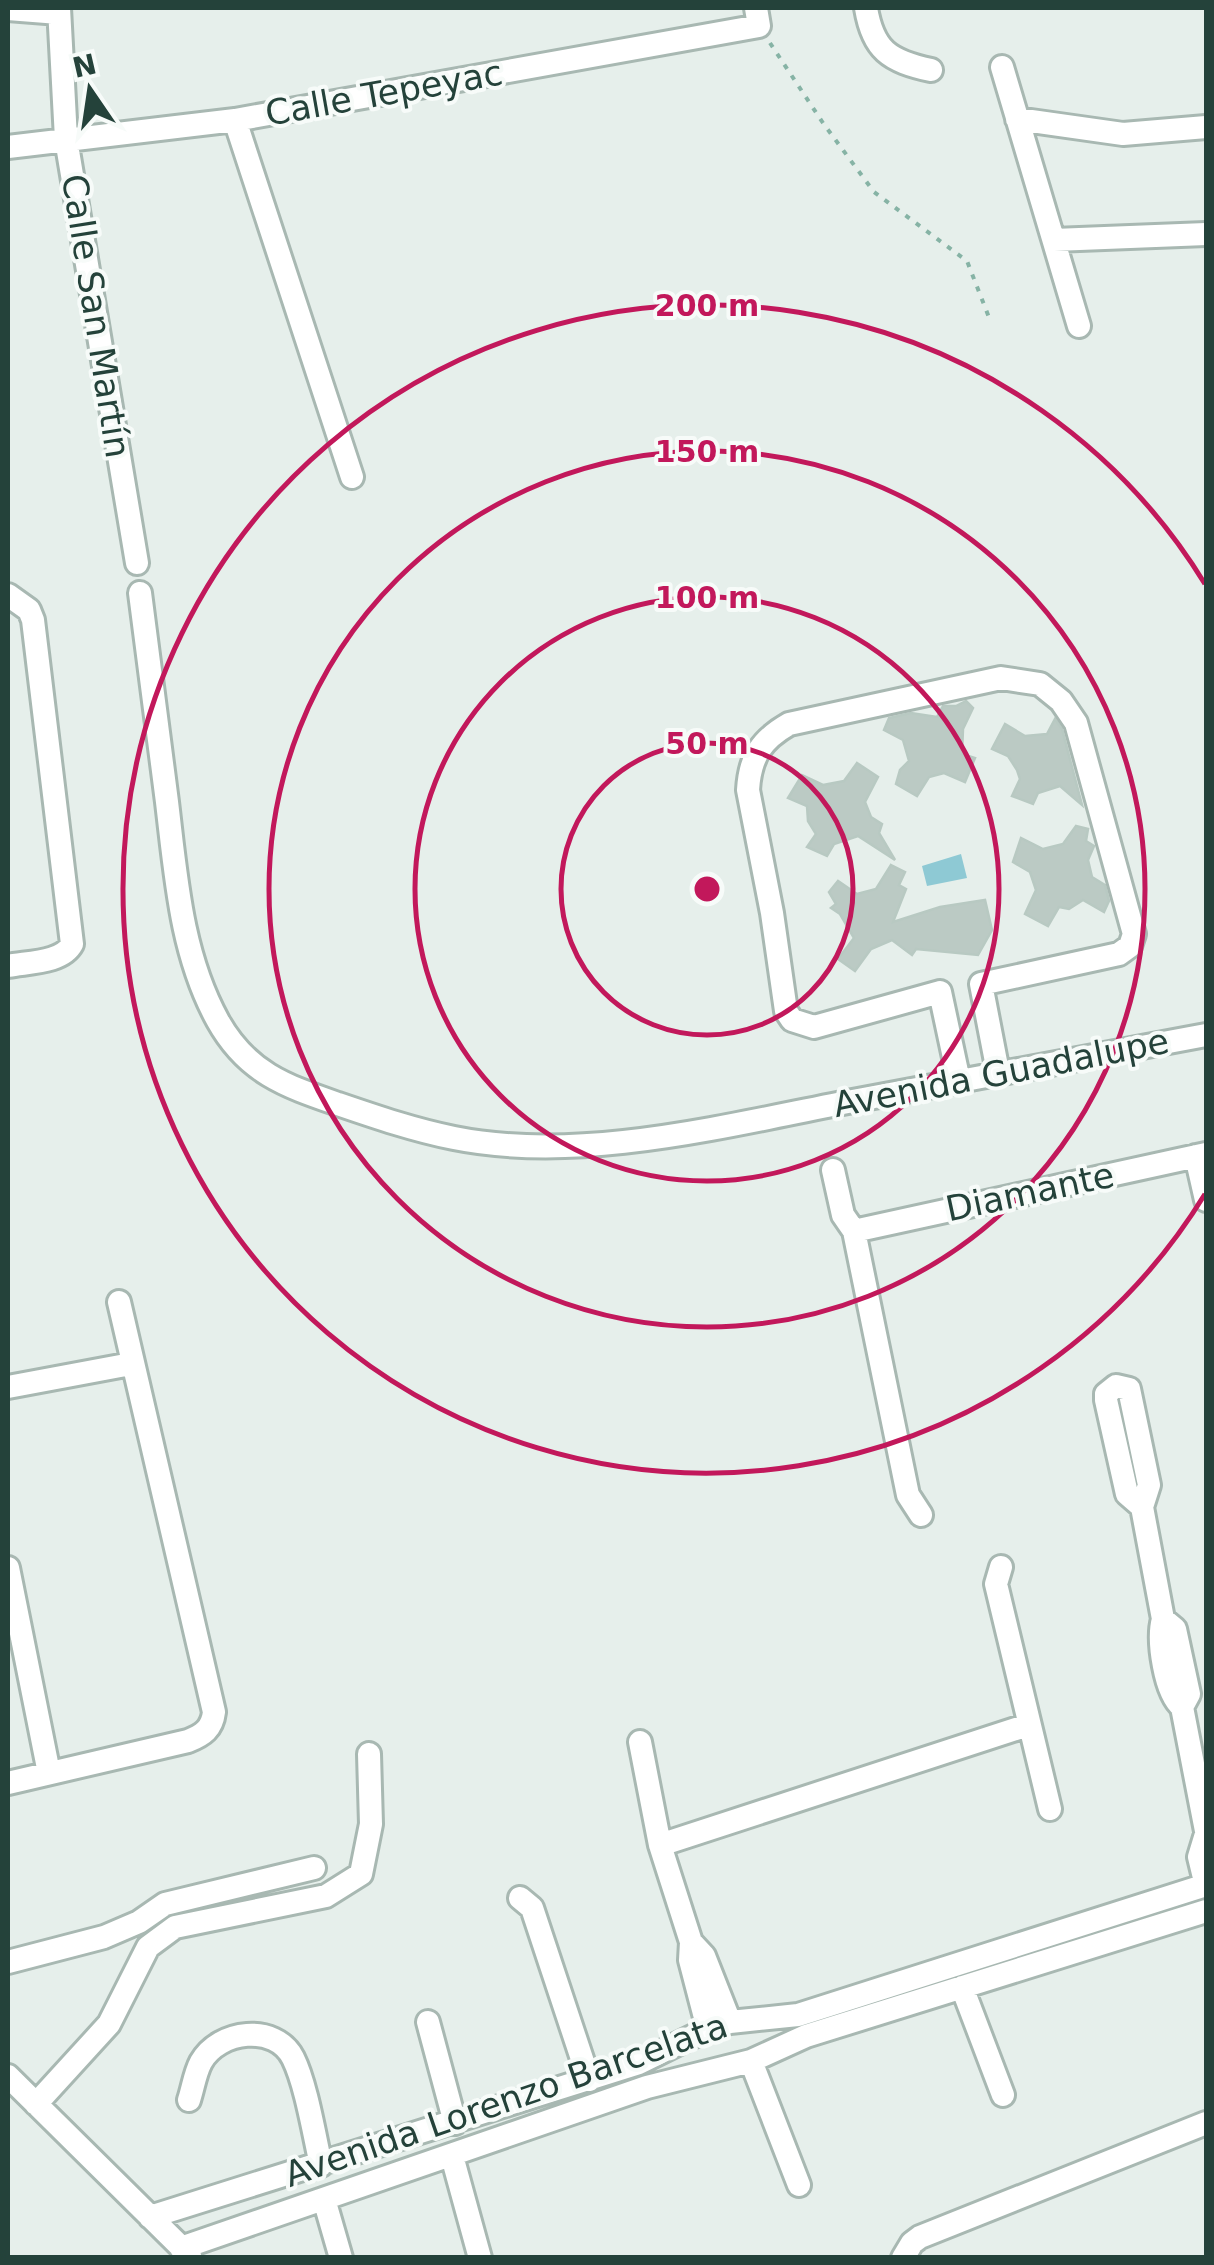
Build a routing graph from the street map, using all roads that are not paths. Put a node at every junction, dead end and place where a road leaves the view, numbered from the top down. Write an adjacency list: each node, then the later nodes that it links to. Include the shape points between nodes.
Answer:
1 (866, 8): 6 (street, via 880,48)
2 (8, 9): 3 (street)
3 (59, 10): 10 (street, Calle San Martín)
4 (758, 17): 8 (street, Calle Tepeyac)
5 (1002, 67): 7 (street)
6 (930, 70)
7 (1017, 119): 9 (street, via 1123,134); 13 (street)
8 (234, 120): 10 (street, Calle Tepeyac); 15 (street)
9 (1206, 128)
10 (66, 139): 11 (street, Calle Tepeyac); 16 (street, Calle San Martín)
11 (8, 147)
12 (1206, 234): 13 (street)
13 (1054, 240): 14 (street)
14 (1078, 326)
15 (352, 477)
16 (137, 563)
17 (140, 592): 22 (street, Avenida Guadalupe, via 183,929 220,1024 252,1064 283,1084 397,1124 458,1139 526,1145 728,1128)
18 (8, 595): 19 (street, via 33,620 72,944 59,956)
19 (8, 966)
20 (1206, 1035): 21 (street, Avenida Guadalupe)
21 (998, 1072): 22 (street, Avenida Guadalupe); 22 (street, via 981,984 1119,954 1134,934 1076,723 1040,684 1002,678 789,724 756,751 748,790 783,1001 792,1020 814,1026 940,992)
22 (959, 1080)
23 (1201, 1155): 25 (street); 26 (street, Diamante)
24 (833, 1170): 26 (street, via 843,1216)
25 (1206, 1200)
26 (854, 1231): 31 (street, via 908,1495)
27 (119, 1302): 28 (street)
28 (131, 1364): 29 (street); 37 (street, via 213,1720 188,1741)
29 (8, 1387)
30 (1142, 1507): 40 (street, via 1163,1619 1175,1629 1189,1694 1182,1706)
31 (921, 1514)
32 (1002, 1567): 34 (street, via 996,1584)
33 (8, 1568): 37 (street)
34 (1028, 1725): 39 (street); 41 (street)
35 (640, 1742): 41 (street)
36 (369, 1754): 60 (street, via 371,1824 361,1874 326,1896 175,1927 148,1946 109,2024)
37 (50, 1773): 38 (street)
38 (8, 1783)
39 (1050, 1810)
40 (1206, 1833): 43 (street, via 1199,1857)
41 (660, 1844): 51 (street, via 691,1942 704,1956)
42 (314, 1868): 48 (street, via 164,1904 104,1937)
43 (1206, 1885): 45 (street, Avenida Lorenzo Barcelata)
44 (520, 1898): 56 (street, via 532,1908)
45 (1132, 1908): 47 (street); 52 (street, Avenida Lorenzo Barcelata)
46 (1206, 1911): 47 (street, Avenida Lorenzo Barcelata)
47 (1138, 1932): 49 (street, Avenida Lorenzo Barcelata)
48 (8, 1962)
49 (962, 1987): 52 (street, Avenida Lorenzo Barcelata); 58 (street)
50 (428, 2022): 61 (street)
51 (719, 2025): 52 (street, Avenida Lorenzo Barcelata); 54 (street, Avenida Lorenzo Barcelata)
52 (802, 2026): 53 (street, Avenida Lorenzo Barcelata)
53 (750, 2060): 57 (street, Avenida Lorenzo Barcelata); 66 (street)
54 (639, 2063): 56 (street, Avenida Lorenzo Barcelata); 57 (street, via 638,2078)
55 (8, 2076): 60 (street)
56 (589, 2080): 61 (street, Avenida Lorenzo Barcelata)
57 (647, 2087): 63 (street, Avenida Lorenzo Barcelata)
58 (1002, 2095)
59 (189, 2100): 64 (street, via 201,2062 216,2046 261,2034 284,2043)
60 (36, 2104): 68 (street)
61 (455, 2123): 64 (street, Avenida Lorenzo Barcelata)
62 (1206, 2123): 73 (street, via 920,2237)
63 (452, 2156): 67 (street, Avenida Lorenzo Barcelata); 72 (street)
64 (321, 2165): 65 (street, Avenida Lorenzo Barcelata)
65 (256, 2184): 68 (street, Avenida Lorenzo Barcelata); 69 (street)
66 (799, 2186)
67 (324, 2199): 69 (street, Avenida Lorenzo Barcelata); 71 (street)
68 (150, 2218): 70 (street)
69 (268, 2218): 70 (street, Avenida Lorenzo Barcelata)
70 (186, 2252)
71 (340, 2258)
72 (480, 2258)
73 (903, 2258)

